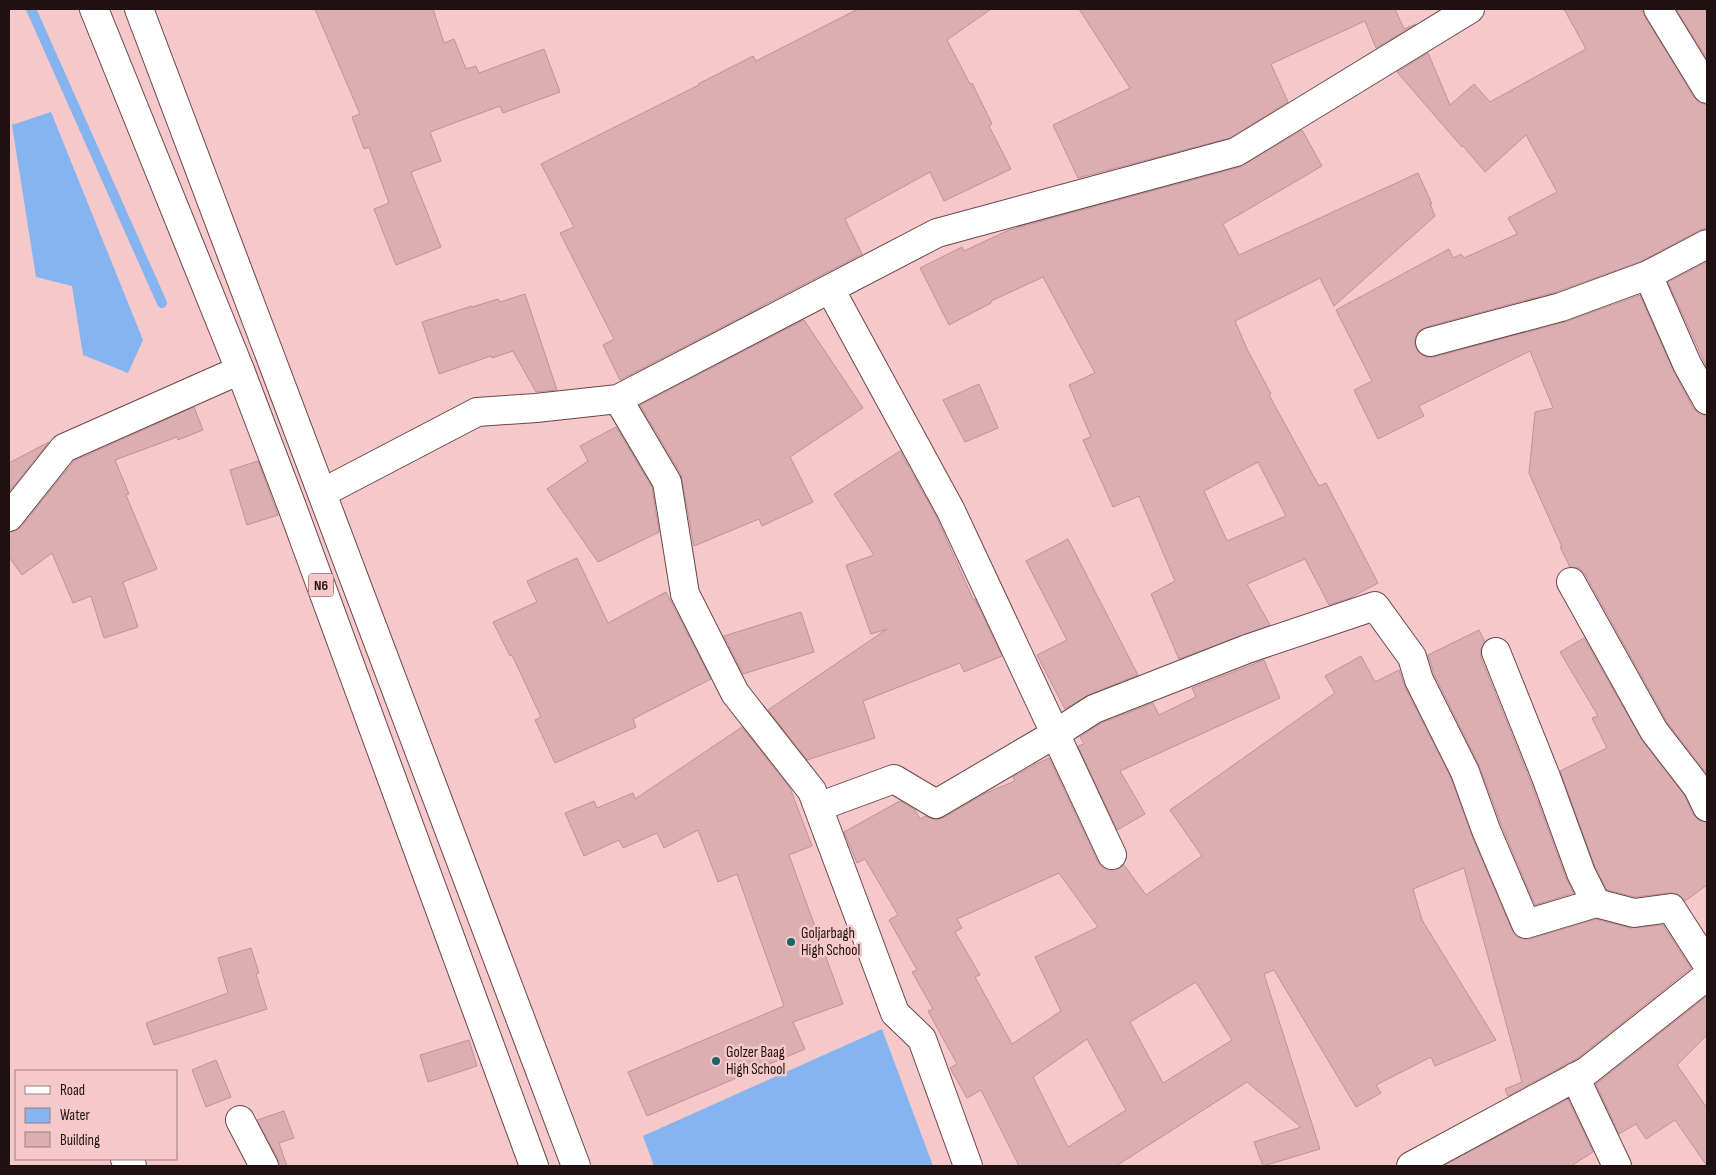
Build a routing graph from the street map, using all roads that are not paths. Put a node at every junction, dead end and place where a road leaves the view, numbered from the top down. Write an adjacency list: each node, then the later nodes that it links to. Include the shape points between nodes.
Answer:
1 (94, 9): 10 (main road, N6)
2 (139, 9): 13 (main road, N6)
3 (1470, 9): 8 (main road, via 1236,152 937,233)
4 (1658, 9): 5 (main road)
5 (1707, 89)
6 (1707, 244): 7 (main road)
7 (1648, 275): 9 (main road, via 1561,307); 12 (main road, via 1687,364)
8 (830, 289): 11 (main road); 17 (main road, via 951,511)
9 (1430, 342)
10 (240, 370): 14 (main road, via 64,448); 27 (main road, N6)
11 (618, 399): 13 (main road, via 477,412); 18 (main road, via 667,482 685,594 735,693 812,791)
12 (1707, 400)
13 (322, 493): 28 (main road, N6)
14 (9, 517)
15 (1572, 582): 19 (main road, via 1654,731 1698,788)
16 (1496, 652): 21 (main road, via 1581,873)
17 (1056, 734): 18 (main road, via 936,804 894,780); 20 (main road); 21 (main road, via 1094,710 1247,649 1375,606 1412,657 1419,680 1465,772 1526,924)
18 (818, 807): 29 (main road, via 895,1013 922,1039)
19 (1707, 807)
20 (1112, 855)
21 (1596, 903): 22 (main road, via 1634,913 1671,908)
22 (1707, 964)
23 (1707, 976): 24 (main road)
24 (1575, 1077): 30 (main road); 31 (main road)
25 (240, 1120): 26 (main road)
26 (264, 1166)
27 (534, 1166)
28 (576, 1166)
29 (968, 1166)
30 (1411, 1166)
31 (1617, 1166)

